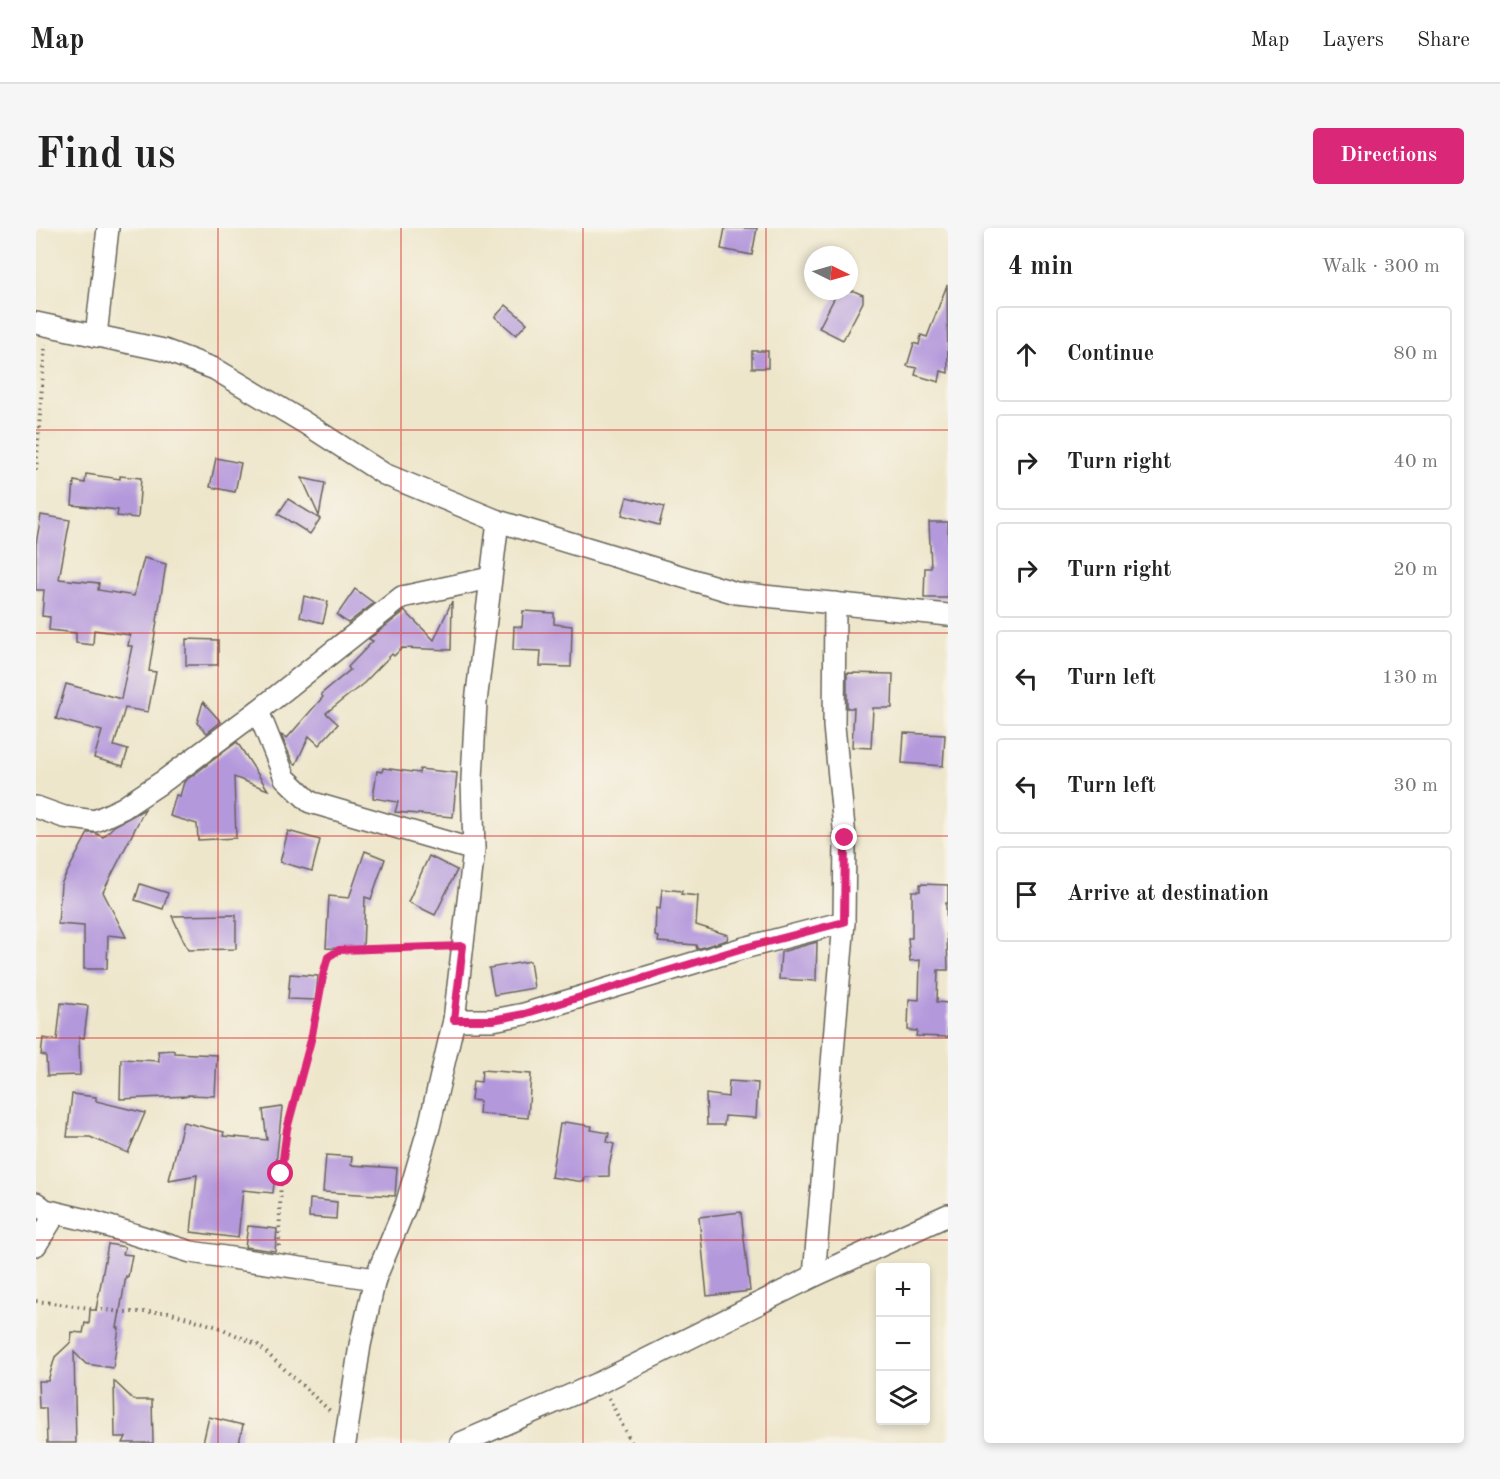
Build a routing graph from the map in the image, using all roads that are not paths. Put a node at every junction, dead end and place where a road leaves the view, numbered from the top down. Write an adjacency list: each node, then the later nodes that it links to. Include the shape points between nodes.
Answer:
1 (108, 228): 3 (street)
2 (41, 324): 3 (street)
3 (96, 336): 4 (street, via 164,350 215,369 384,474)
4 (498, 521): 5 (street); 6 (street, via 736,593)
5 (489, 578): 8 (street, via 402,597); 10 (street, via 476,702)
6 (835, 603): 7 (street); 11 (street, via 834,726 845,838)
7 (948, 615)
8 (258, 711): 9 (street, via 165,780 95,821 64,817); 10 (street, via 285,778 310,802)
9 (36, 807)
10 (474, 850): 12 (street)
11 (844, 922): 12 (street, via 524,1014 492,1020); 17 (street)
12 (454, 1020): 18 (street, via 406,1205)
13 (36, 1203): 14 (street)
14 (56, 1213): 16 (street); 18 (street, via 191,1252)
15 (948, 1215): 17 (street)
16 (36, 1245)
17 (814, 1276): 20 (street, via 601,1382)
18 (375, 1279): 19 (street)
19 (346, 1435)
20 (461, 1443)

